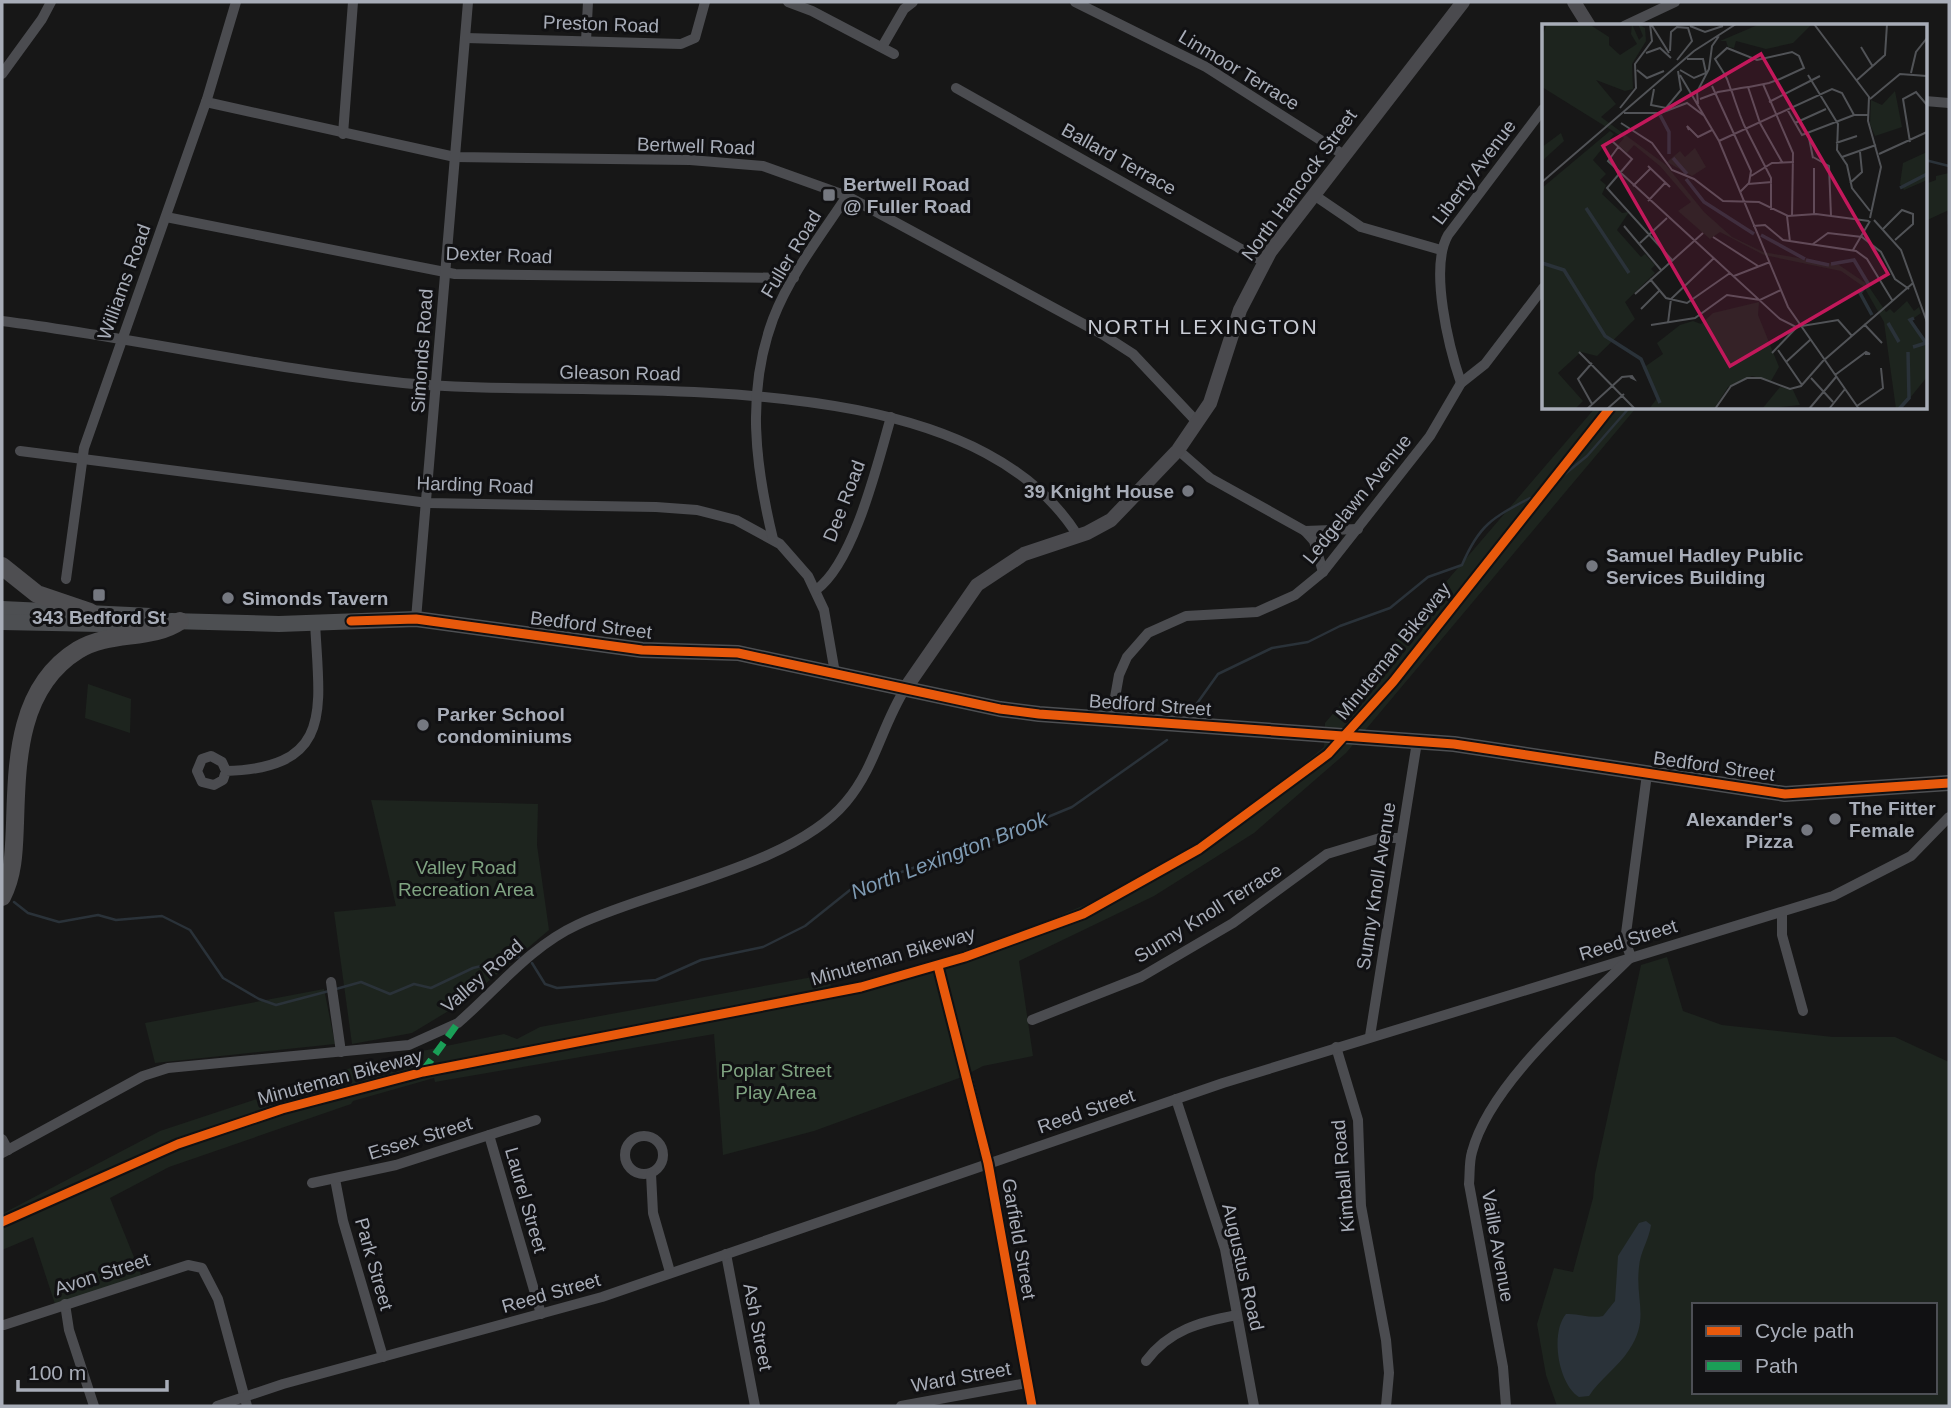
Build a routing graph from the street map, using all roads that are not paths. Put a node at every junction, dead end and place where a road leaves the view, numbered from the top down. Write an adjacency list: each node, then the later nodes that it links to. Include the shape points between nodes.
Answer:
1 (51, 2): 19 (street)
2 (236, 2): 22 (street, Williams Road)
3 (353, 2): 25 (street)
4 (468, 2): 15 (street, Simonds Road)
5 (588, 2): 16 (street)
6 (705, 2): 16 (street, Preston Road, via 695,38 681,44)
7 (789, 2): 17 (street)
8 (913, 2): 17 (street)
9 (1075, 2): 26 (street, Linmoor Terrace, via 1206,67)
10 (1463, 2): 26 (street, North Hancock Street)
11 (1574, 2): 13 (street)
12 (1675, 2): 14 (street)
13 (1588, 24)
14 (1628, 24)
15 (466, 38): 16 (street, Preston Road); 27 (street, Simonds Road)
16 (586, 41)
17 (882, 47): 18 (street)
18 (894, 54)
19 (2, 74)
20 (956, 88): 32 (street, Ballard Terrace)
21 (1926, 101): 23 (street)
22 (206, 103): 25 (street, Bertwell Road); 30 (street, Williams Road)
23 (1949, 103)
24 (1542, 110): 31 (street, Liberty Avenue)
25 (343, 134): 27 (street, Bertwell Road)
26 (1344, 155): 28 (street, North Hancock Street)
27 (455, 157): 29 (street, Bertwell Road, via 729,161 763,166); 33 (street, Simonds Road)
28 (1314, 195): 31 (street, via 1361,227); 32 (street, North Hancock Street)
29 (847, 196): 34 (street, Fuller Road); 42 (street, Bertwell Road, via 1133,354)
30 (166, 217): 33 (street, Dexter Road); 37 (street, Williams Road)
31 (1441, 250): 38 (street, Liberty Avenue, via 1451,355)
32 (1264, 262): 42 (street, North Hancock Street, via 1245,298 1210,403)
33 (445, 271): 34 (street, Dexter Road); 39 (street, Simonds Road)
34 (794, 278): 40 (street, Fuller Road, via 774,318)
35 (1542, 289): 38 (street, Ledgelawn Avenue, via 1485,364)
36 (2, 321): 37 (street, Gleason Road)
37 (122, 339): 39 (street, Gleason Road, via 321,372); 45 (street, Williams Road)
38 (1461, 383): 47 (street, Ledgelawn Avenue, via 1444,417)
39 (435, 385): 40 (street, Gleason Road); 46 (street, Simonds Road)
40 (757, 397): 41 (street, Gleason Road, via 862,409); 50 (street, Fuller Road, via 757,468)
41 (891, 417): 49 (street, Gleason Road, via 963,443 1004,466 1046,497); 54 (street, Dee Road, via 862,510 834,573)
42 (1198, 423): 43 (street, North Hancock Street)
43 (1178, 450): 48 (street, via 1210,478); 49 (street, North Hancock Street, via 1111,520)
44 (20, 451): 45 (street, Harding Road)
45 (81, 459): 46 (street, Harding Road); 53 (street, Williams Road)
46 (428, 503): 50 (street, Harding Road, via 697,510 736,520); 57 (street, Simonds Road)
47 (1358, 529): 48 (street); 52 (street, Ledgelawn Avenue)
48 (1305, 531): 52 (street, via 1314,541)
49 (1078, 536): 62 (street, North Hancock Street, via 1024,555 977,585)
50 (773, 539): 54 (street, Harding Road, via 799,564)
51 (2, 566): 56 (highway, via 37,594)
52 (1322, 572): 63 (street, Ledgelawn Avenue, via 1295,595 1257,612 1186,616 1148,633 1127,657 1119,675)
53 (66, 579)
54 (816, 590): 61 (street, Harding Road)
55 (2, 609): 56 (main road, Bedford Street)
56 (90, 612): 58 (main road, Bedford Street)
57 (416, 619): 60 (main road, Bedford Street); 61 (main road, Bedford Street, via 642,650 738,653)
58 (176, 621): 59 (main road, Bedford Street, via 151,625); 60 (main road, Bedford Street); 70 (highway, via 167,630 119,636 87,646 64,660 44,681 23,727 14,853)
59 (2, 622)
60 (315, 622): 65 (street, via 318,702 309,738 279,764)
61 (835, 673): 62 (main road, Bedford Street)
62 (905, 689): 63 (main road, Bedford Street, via 1004,710); 80 (street, Valley Road, via 860,783 817,827 757,860 575,926 530,958 458,1023 438,1033 409,1045)
63 (1111, 720): 64 (main road, Bedford Street)
64 (1417, 742): 66 (main road, Bedford Street); 69 (street, Sunny Knoll Avenue)
65 (226, 771)
66 (1647, 774): 67 (main road, Bedford Street, via 1785,794); 72 (street, via 1625,941)
67 (1949, 783)
68 (1949, 817): 71 (street, Reed Street, via 1911,856 1887,871 1833,896)
69 (1401, 838): 77 (street, Sunny Knoll Terrace, via 1381,838 1327,854 1233,923 1141,977); 78 (street, Sunny Knoll Avenue)
70 (2, 897)
71 (1782, 912): 72 (street, Reed Street); 76 (street, via 1782,935)
72 (1631, 957): 73 (street, Reed Street); 75 (street, Vaille Avenue)
73 (1583, 971): 75 (street); 78 (street, Reed Street)
74 (331, 982): 80 (street)
75 (1596, 991): 108 (street, Vaille Avenue, via 1525,1064 1490,1112 1471,1154 1469,1184)
76 (1803, 1011)
77 (1031, 1020)
78 (1370, 1036): 79 (street, Reed Street)
79 (1336, 1047): 82 (street, Reed Street); 107 (street, Kimball Road, via 1358,1120 1360,1206 1390,1373)
80 (341, 1052): 86 (street, Valley Road, via 169,1068 143,1076)
81 (968, 1079): 87 (street, Garfield Street)
82 (1176, 1099): 87 (street, Reed Street); 95 (street, Augustus Road, via 1225,1249)
83 (536, 1120): 84 (street, Essex Street)
84 (489, 1135): 89 (street, Essex Street); 94 (street, Laurel Street)
85 (2, 1139): 86 (street)
86 (5, 1152)
87 (988, 1163): 91 (street, Reed Street); 99 (street, Garfield Street)
88 (651, 1174): 92 (street, via 653,1213)
89 (335, 1179): 90 (street, Essex Street); 97 (street, Park Street)
90 (312, 1183)
91 (726, 1254): 92 (street, Reed Street); 103 (street, Ash Street)
92 (670, 1272): 94 (street, Reed Street)
93 (65, 1304): 96 (street, Avon Street); 100 (street, Avon Street, via 188,1265 202,1268 218,1299); 101 (street)
94 (541, 1314): 97 (street, Reed Street)
95 (1237, 1315): 98 (street, via 1176,1333 1158,1344); 106 (street, Augustus Road)
96 (4, 1325)
97 (383, 1357): 100 (street, Reed Street)
98 (1146, 1362)
99 (1027, 1383): 104 (street, Ward Street); 105 (street, Garfield Street)
100 (246, 1401): 102 (street, Reed Street)
101 (94, 1406)
102 (217, 1406)
103 (755, 1406)
104 (901, 1406)
105 (1032, 1406)
106 (1254, 1406)
107 (1386, 1406)
108 (1506, 1406)

